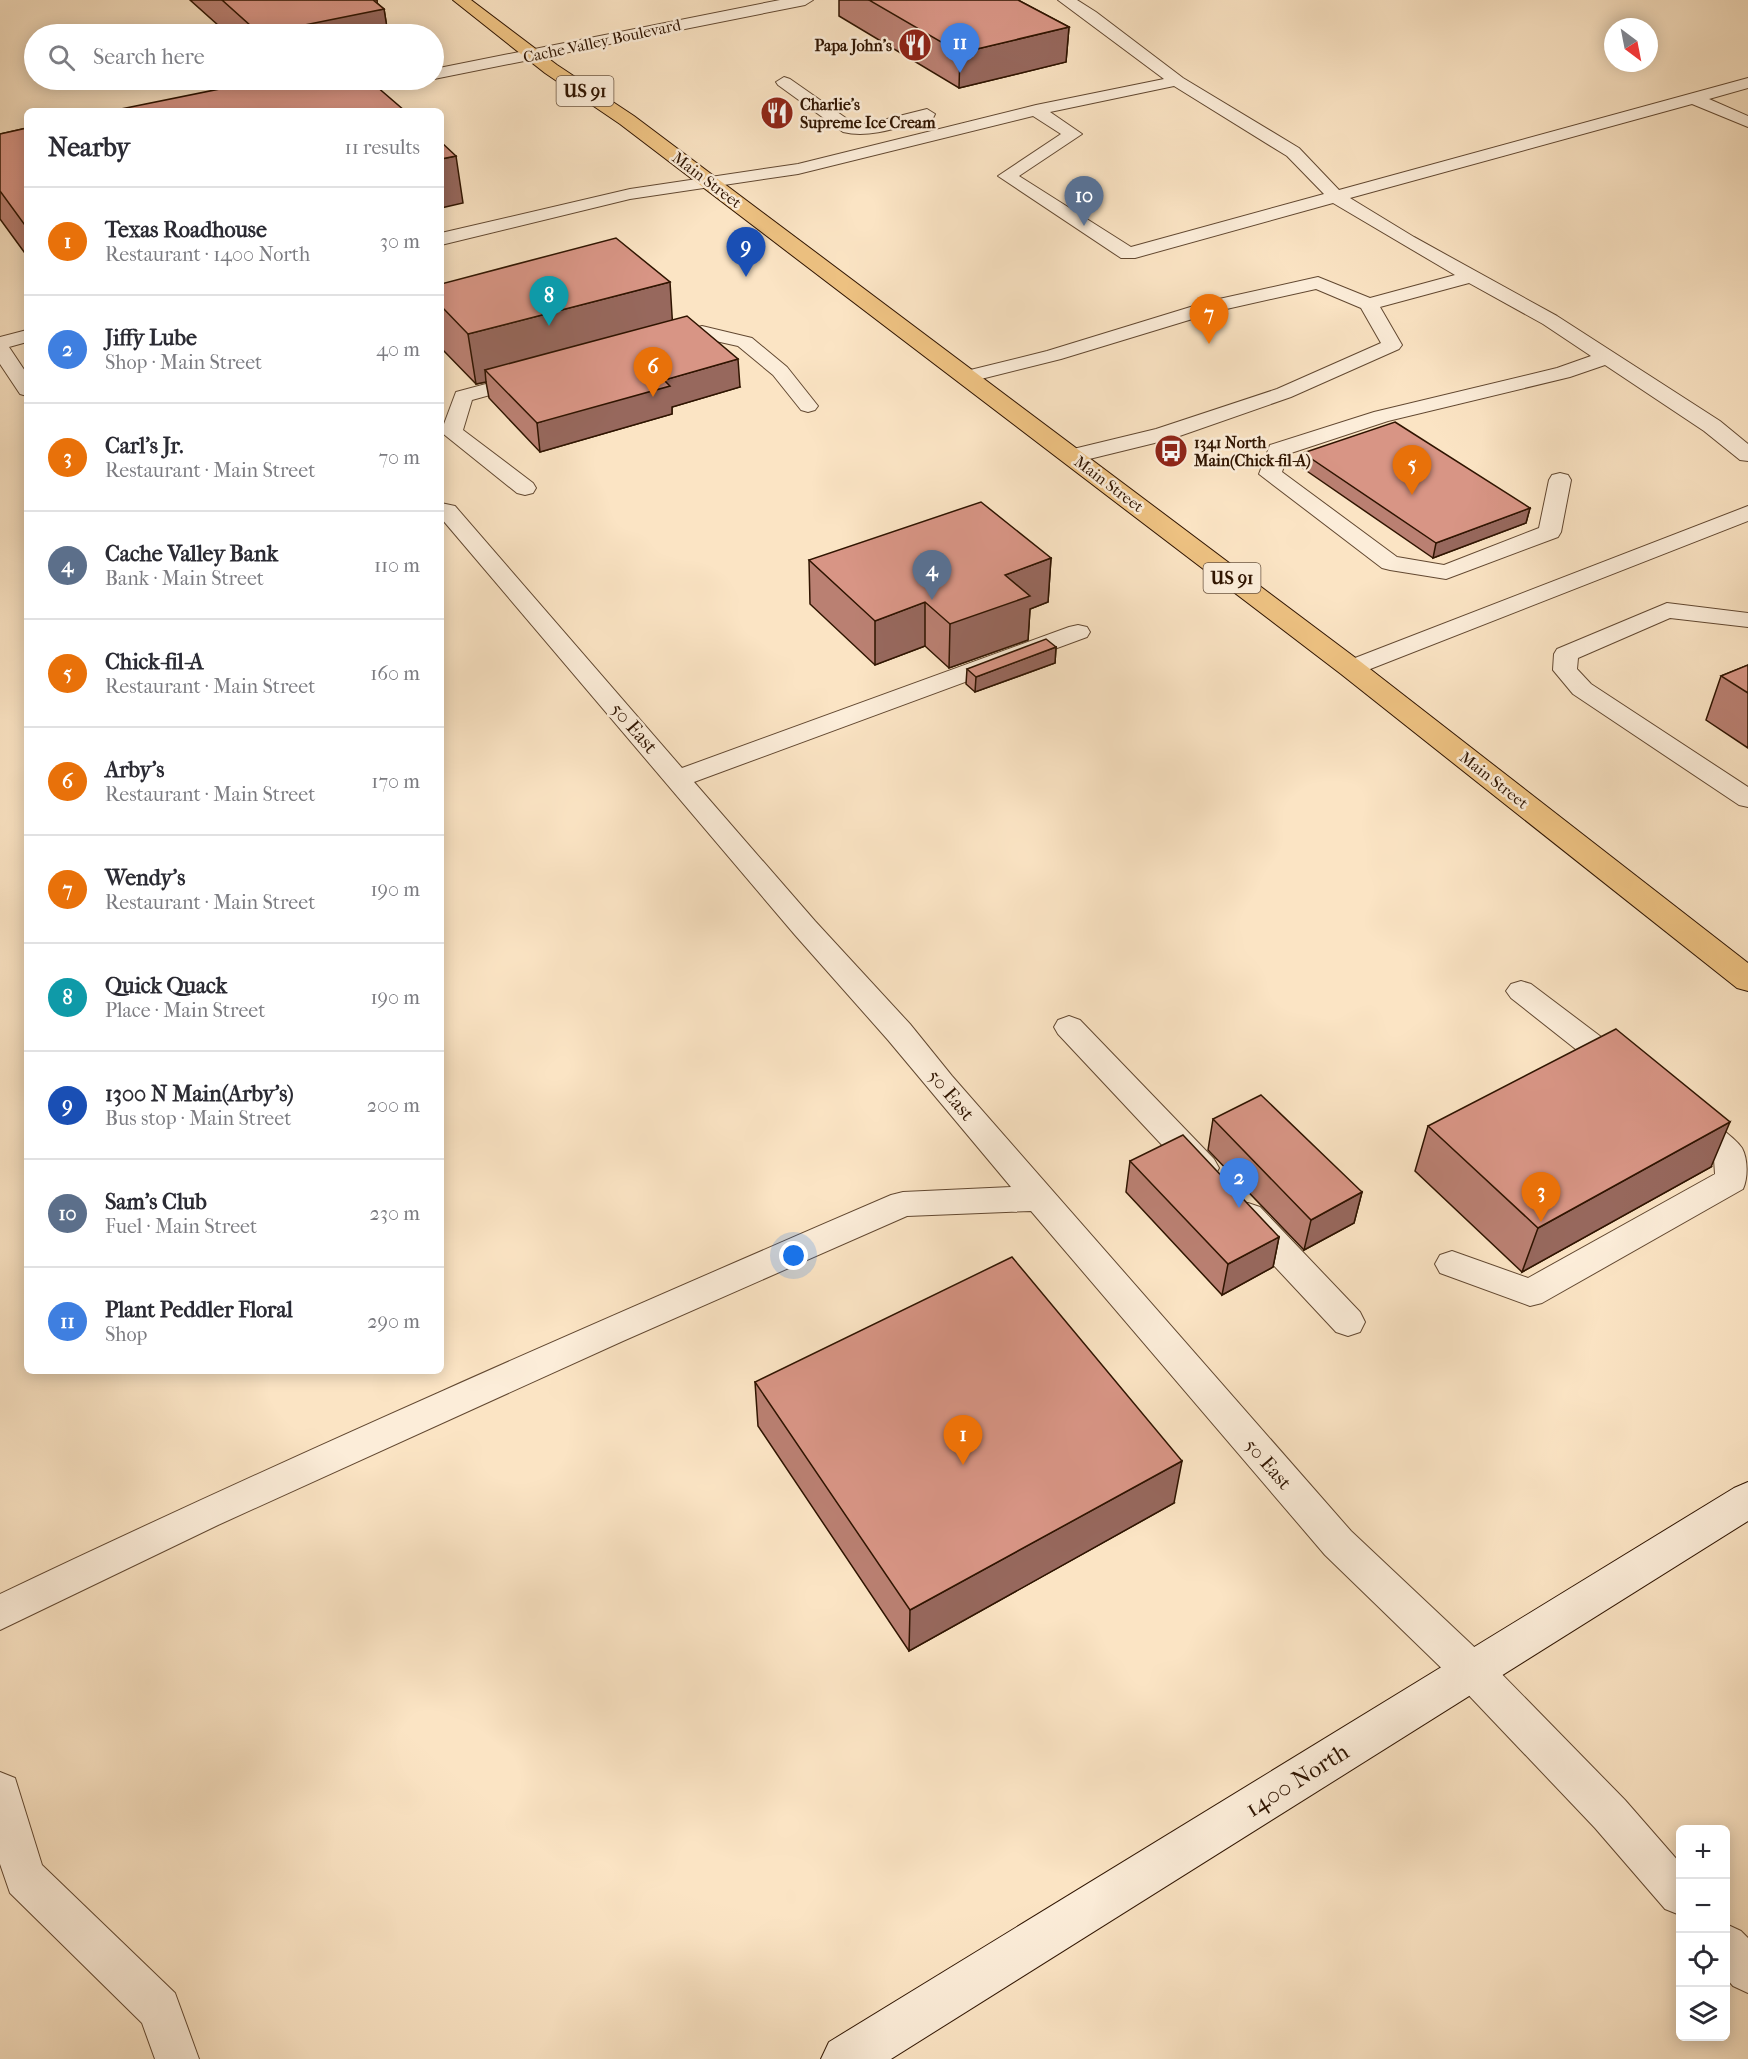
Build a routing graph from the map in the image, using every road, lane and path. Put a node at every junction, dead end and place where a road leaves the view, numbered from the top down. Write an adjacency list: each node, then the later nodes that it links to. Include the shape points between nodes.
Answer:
1 (461, 0): 4 (main road, Main Street / US 91)
2 (805, 0): 4 (street, Cache Valley Boulevard)
3 (1066, 0): 6 (lane)
4 (534, 55): 5 (street, Cache Valley Boulevard); 15 (main road, Main Street / US 91)
5 (444, 73)
6 (1177, 81): 12 (lane); 16 (lane, via 1293,152)
7 (784, 82): 13 (lane, via 849,128 867,129)
8 (1748, 83): 11 (lane)
9 (332, 90): 10 (street)
10 (318, 92)
11 (1693, 98): 14 (lane); 16 (lane)
12 (1036, 110): 15 (lane, via 798,170); 16 (lane, via 1074,134 1007,176 1128,254)
13 (927, 114)
14 (1748, 122)
15 (710, 183): 17 (lane, via 630,194); 26 (main road, Main Street / US 91)
16 (1337, 198): 18 (lane)
17 (444, 238)
18 (1470, 277): 19 (lane); 24 (lane, via 1550,320)
19 (1369, 304): 26 (lane, via 1318,283 1217,305 1054,355); 30 (lane, via 1392,345 1284,393 1163,434)
20 (24, 337): 21 (lane)
21 (0, 342)
22 (645, 347): 28 (lane, via 702,332 746,342 780,371)
23 (0, 348): 27 (lane)
24 (1607, 357): 29 (lane, via 1712,426); 31 (lane, via 1563,373 1381,416 1278,450 1270,474 1390,563 1446,572 1550,532)
25 (543, 375): 32 (lane, via 463,396 452,432)
26 (965, 377): 30 (main road, Main Street / US 91)
27 (24, 385)
28 (808, 406)
29 (1748, 455)
30 (1072, 456): 37 (main road, Main Street / US 91)
31 (1560, 480)
32 (525, 488)
33 (444, 510): 38 (lane, 50 East)
34 (1748, 513): 37 (lane)
35 (1748, 621): 39 (lane, via 1666,610 1566,654 1565,670 1582,689)
36 (1078, 632): 38 (lane)
37 (1351, 668): 40 (main road, Main Street / US 91)
38 (678, 779): 43 (lane, 50 East)
39 (1748, 799)
40 (1748, 979)
41 (1521, 991): 44 (lane, via 1729,1154 1732,1180 1530,1293)
42 (1069, 1027): 45 (lane)
43 (1040, 1198): 47 (lane, via 903,1204 216,1509); 48 (lane, 50 East, via 1338,1543)
44 (1452, 1264)
45 (1348, 1322)
46 (1748, 1500): 48 (street, 1400 North)
47 (0, 1613)
48 (1473, 1672): 50 (lane, 50 East, via 1610,1814); 54 (street, 1400 North)
49 (0, 1792): 53 (lane, via 25,1878 159,2009)
50 (1676, 1889)
51 (1730, 1951): 52 (lane)
52 (1748, 1971)
53 (177, 2059)
54 (846, 2059)

